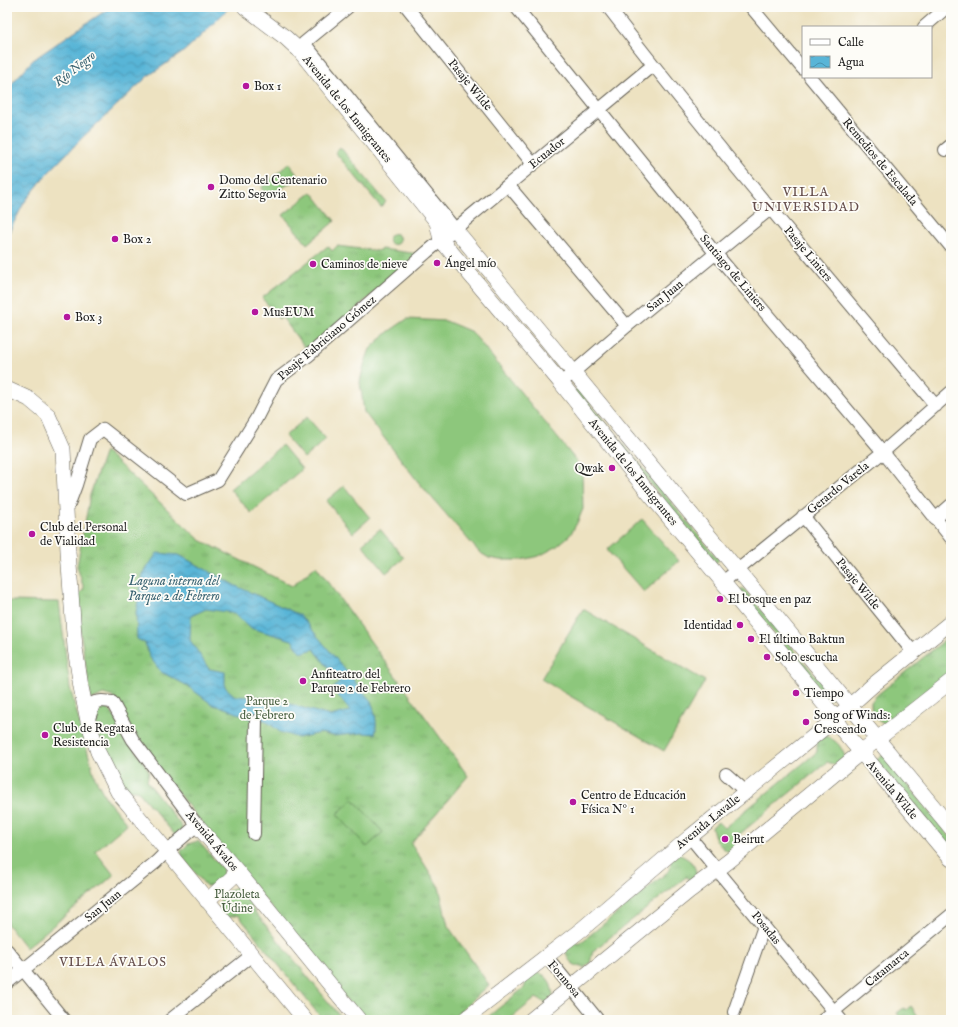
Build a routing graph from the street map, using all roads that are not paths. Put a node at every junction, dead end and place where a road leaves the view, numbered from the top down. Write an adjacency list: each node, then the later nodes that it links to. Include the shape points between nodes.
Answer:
1 (246, 7): 16 (main road, Avenida de los Inmigrantes, via 299,50)
2 (348, 7): 17 (street, Avenida de los Inmigrantes, via 304,43)
3 (408, 7): 13 (street, Pasaje Wilde)
4 (516, 7): 12 (street, Santiago de Liniers)
5 (608, 7): 9 (street, Pasaje Liniers)
6 (751, 7): 10 (street)
7 (947, 7): 8 (street)
8 (925, 26)
9 (653, 66): 12 (street, Ecuador); 15 (street, Pasaje Liniers)
10 (802, 68)
11 (811, 78): 19 (street, Remedios de Escalada)
12 (600, 110): 13 (street, Ecuador); 20 (street, Santiago de Liniers)
13 (534, 164): 14 (street, Ecuador)
14 (508, 185): 17 (street, Ecuador); 21 (street)
15 (770, 209): 20 (street, San Juan); 26 (street, Pasaje Liniers)
16 (437, 222): 17 (main road, Avenida de los Inmigrantes); 18 (main road, Avenida de los Inmigrantes)
17 (455, 229): 18 (street, Ecuador); 22 (main road, Avenida de los Inmigrantes)
18 (442, 240): 23 (main road, Avenida de los Inmigrantes); 29 (street, Pasaje Fabriciano Gómez, via 308,356 276,380 256,419 218,480 186,494 103,429 90,439)
19 (951, 247)
20 (716, 254): 21 (street, San Juan); 27 (street, Santiago de Liniers)
21 (627, 326): 22 (street, San Juan)
22 (573, 372): 23 (street, San Juan); 33 (main road, Avenida de los Inmigrantes)
23 (561, 383): 34 (main road, Avenida de los Inmigrantes)
24 (7, 389): 29 (main road, via 29,399 48,414 63,449)
25 (951, 392): 26 (street, Gerardo Varela)
26 (936, 406): 27 (street, Gerardo Varela)
27 (883, 452): 30 (street, Gerardo Varela); 31 (street, Santiago de Liniers)
28 (951, 505): 31 (street)
29 (66, 510): 40 (main road, via 75,648)
30 (803, 516): 33 (street, Gerardo Varela); 36 (street, Pasaje Wilde)
31 (935, 519): 32 (street, Santiago de Liniers)
32 (951, 538)
33 (737, 569): 34 (street, Gerardo Varela); 38 (main road, Avenida de los Inmigrantes)
34 (723, 582): 39 (main road, Avenida de los Inmigrantes)
35 (951, 622): 36 (main road, Avenida Lavalle)
36 (913, 652): 38 (main road, Avenida Lavalle)
37 (951, 681): 42 (main road)
38 (849, 706): 39 (main road, Avenida Lavalle); 42 (main road, Avenida Wilde)
39 (835, 719): 43 (main road, Avenida Wilde); 45 (main road, Avenida Lavalle)
40 (88, 721): 46 (street, Avenida Ávalos, via 95,702 112,702 133,740); 50 (main road, via 98,752 118,792)
41 (256, 721): 48 (street)
42 (878, 740): 43 (main road); 47 (main road, Avenida Wilde)
43 (860, 752): 51 (main road, Avenida Wilde); 52 (main road)
44 (726, 774): 45 (street)
45 (745, 791): 49 (main road, Avenida Lavalle)
46 (197, 825): 50 (street, San Juan); 53 (main road, Avenida Ávalos, via 230,856)
47 (951, 828)
48 (254, 834)
49 (690, 837): 52 (street, Posadas); 59 (main road, Avenida Lavalle, via 582,929)
50 (167, 851): 54 (main road); 60 (street, San Juan)
51 (951, 859)
52 (718, 870): 56 (street, Posadas); 62 (main road, via 689,890)
53 (238, 872): 54 (main road); 68 (main road, Avenida Ávalos)
54 (207, 900): 58 (main road)
55 (951, 915): 64 (street, Catamarca)
56 (764, 926): 63 (street); 64 (street, Posadas)
57 (7, 950): 60 (street)
58 (252, 955): 66 (street); 67 (main road)
59 (546, 956): 62 (street, Formosa); 69 (main road, Avenida Lavalle)
60 (24, 970): 61 (street, San Juan); 65 (street)
61 (7, 984)
62 (571, 987): 70 (main road); 71 (street, Formosa)
63 (734, 1012)
64 (837, 1016): 72 (street, Catamarca)
65 (64, 1020)
66 (170, 1020)
67 (305, 1020)
68 (359, 1020)
69 (464, 1020)
70 (531, 1020)
71 (598, 1020)
72 (823, 1020)

